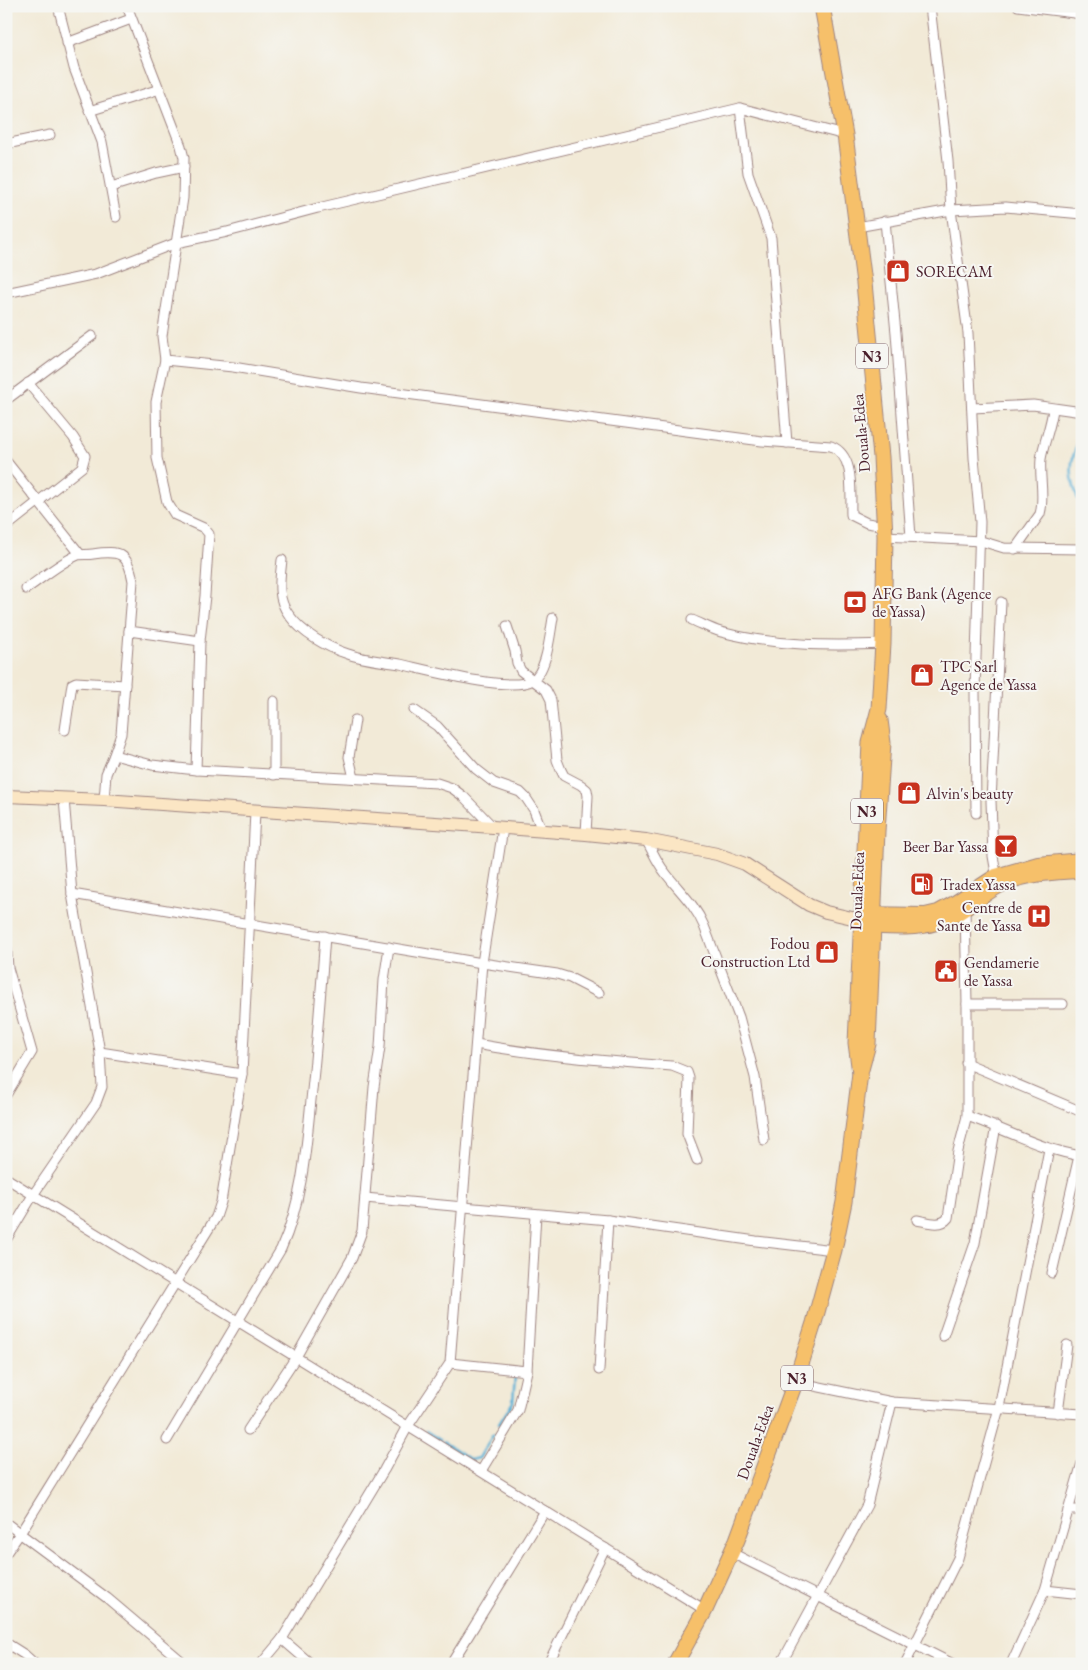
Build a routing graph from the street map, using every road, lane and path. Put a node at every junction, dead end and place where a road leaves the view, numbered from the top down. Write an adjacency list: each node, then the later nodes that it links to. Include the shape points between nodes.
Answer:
1 (58, 6): 8 (street)
2 (127, 6): 7 (street)
3 (822, 6): 12 (highway, Douala-Edea / N3)
4 (930, 6): 17 (street)
5 (1018, 6): 6 (street)
6 (1082, 14)
7 (132, 19): 8 (street); 9 (street)
8 (67, 43): 11 (street)
9 (160, 90): 11 (street); 15 (street, via 181,146)
10 (740, 108): 12 (street); 22 (street); 31 (street, via 748,173 771,238)
11 (89, 111): 16 (street, via 102,142)
12 (845, 135): 21 (highway, Douala-Edea / N3)
13 (50, 136): 14 (street)
14 (6, 144)
15 (184, 168): 16 (street); 22 (street)
16 (111, 187): 19 (street)
17 (951, 210): 18 (street, via 1006,207); 20 (street); 28 (street, via 968,333)
18 (1082, 214)
19 (116, 217)
20 (885, 221): 21 (street); 36 (street)
21 (857, 226): 35 (highway, Douala-Edea / N3, via 874,375)
22 (176, 243): 23 (street, via 96,274); 25 (street, via 162,336)
23 (6, 294)
24 (92, 336): 26 (street)
25 (165, 360): 31 (street); 48 (street, via 155,412 160,477 167,502 176,515 204,528 209,534)
26 (28, 383): 27 (street); 33 (street, via 85,456 82,467)
27 (6, 400)
28 (972, 408): 29 (street, via 1033,406); 37 (street)
29 (1053, 409): 30 (street); 38 (street, via 1040,471 1042,508)
30 (1082, 412)
31 (787, 443): 35 (street, via 839,449 848,466 851,515)
32 (6, 461): 33 (street)
33 (39, 501): 34 (street); 40 (street)
34 (6, 527)
35 (885, 531): 36 (street); 49 (highway, Douala-Edea / N3)
36 (911, 537): 37 (street)
37 (981, 541): 38 (street); 64 (street, via 975,691)
38 (1015, 549): 39 (street)
39 (1082, 549)
40 (80, 554): 42 (street); 47 (street, via 113,552 130,566 133,581)
41 (282, 560): 50 (street, via 280,601 289,615 320,642 348,654 457,678 505,684)
42 (26, 589)
43 (1001, 602): 71 (street, via 991,802 992,856)
44 (553, 618): 50 (street, via 548,651)
45 (692, 620): 49 (street, via 720,631 788,643 821,646)
46 (507, 626): 50 (street, via 517,663)
47 (129, 631): 48 (street); 51 (street)
48 (200, 641): 57 (street)
49 (883, 644): 74 (highway, Douala-Edea / N3, via 878,710 870,743)
50 (532, 681): 67 (street, via 546,690 550,700 557,760 564,776 587,790)
51 (125, 685): 55 (street, via 72,684); 56 (street, via 121,734)
52 (274, 701): 58 (street)
53 (414, 710): 66 (street, via 437,726 494,784 520,792 534,810)
54 (355, 720): 59 (street, via 349,757)
55 (65, 730)
56 (114, 755): 57 (street, via 152,765); 62 (street, via 106,774)
57 (196, 770): 58 (street)
58 (274, 775): 59 (street)
59 (354, 778): 65 (street, via 437,783 452,788)
60 (6, 796): 61 (main road)
61 (64, 799): 62 (main road); 72 (street)
62 (104, 800): 63 (main road)
63 (255, 812): 65 (main road); 75 (street)
64 (976, 812)
65 (498, 827): 66 (main road); 79 (street)
66 (542, 830): 67 (main road)
67 (586, 834): 68 (main road)
68 (646, 840): 74 (main road, via 717,854 744,864 809,905); 92 (street, via 664,871 690,900 704,926 739,1016 755,1077)
69 (1082, 860): 71 (main road, via 1038,864)
70 (1082, 871): 71 (main road)
71 (997, 881): 73 (main road); 74 (main road, via 938,912)
72 (72, 894): 75 (street); 85 (street)
73 (965, 908): 74 (main road, via 928,926); 82 (street)
74 (865, 920): 104 (highway, Douala-Edea / N3, via 856,1043 860,1073 844,1202)
75 (249, 924): 76 (street); 87 (street)
76 (325, 936): 78 (street); 107 (street, via 320,1017 298,1200 281,1249)
77 (6, 940): 80 (street)
78 (389, 947): 79 (street); 98 (street)
79 (482, 964): 81 (street, via 556,974); 84 (street)
80 (7, 969): 88 (street, via 32,1052)
81 (599, 993)
82 (967, 1004): 83 (street); 86 (street)
83 (1063, 1004)
84 (476, 1044): 95 (street, via 521,1053 683,1069 689,1078 687,1134); 99 (street)
85 (100, 1052): 87 (street); 97 (street, via 100,1094)
86 (966, 1063): 89 (street); 90 (street)
87 (242, 1074): 106 (street, via 221,1202 216,1217)
88 (6, 1095)
89 (1082, 1112)
90 (966, 1116): 91 (street); 102 (street, via 948,1218 937,1223)
91 (996, 1126): 93 (street); 108 (street, via 975,1243)
92 (764, 1140)
93 (1049, 1150): 94 (street); 116 (street)
94 (1081, 1156): 105 (street)
95 (697, 1160)
96 (6, 1178): 97 (street)
97 (33, 1195): 103 (street); 106 (street)
98 (365, 1198): 99 (street); 110 (street, via 358,1244)
99 (462, 1207): 100 (street); 111 (street)
100 (536, 1214): 101 (street); 113 (street)
101 (608, 1220): 104 (street); 112 (street)
102 (917, 1220)
103 (6, 1240)
104 (834, 1250): 114 (highway, Douala-Edea / N3)
105 (1052, 1273)
106 (176, 1282): 107 (street); 128 (street)
107 (238, 1321): 110 (street); 121 (street)
108 (943, 1336)
109 (1067, 1345): 117 (street)
110 (296, 1357): 119 (street); 120 (street)
111 (450, 1363): 113 (street); 119 (street)
112 (599, 1370)
113 (527, 1371): 123 (street, via 518,1410)
114 (796, 1380): 115 (street); 131 (highway, Douala-Edea / N3)
115 (892, 1402): 116 (street); 134 (street, via 867,1505)
116 (999, 1408): 117 (street); 138 (street, via 958,1558)
117 (1058, 1413): 118 (street)
118 (1082, 1414)
119 (408, 1426): 123 (street); 136 (street)
120 (248, 1430)
121 (167, 1440)
122 (1082, 1463): 124 (street)
123 (481, 1471): 126 (street)
124 (1068, 1510): 125 (street); 132 (street)
125 (1082, 1510)
126 (545, 1511): 129 (street); 143 (street)
127 (6, 1523): 128 (street)
128 (21, 1532): 130 (street); 140 (street, via 107,1598)
129 (605, 1548): 135 (street); 144 (street)
130 (6, 1553)
131 (732, 1553): 134 (street); 135 (highway, Douala-Edea / N3)
132 (1045, 1590): 133 (street); 149 (street)
133 (1082, 1594)
134 (817, 1596): 138 (street); 146 (street)
135 (705, 1610): 145 (highway, Douala-Edea / N3)
136 (282, 1639): 141 (street); 142 (street)
137 (6, 1643): 139 (street)
138 (916, 1645): 147 (street); 148 (street)
139 (35, 1664)
140 (185, 1664)
141 (261, 1664)
142 (311, 1664)
143 (451, 1664)
144 (548, 1664)
145 (675, 1664)
146 (781, 1664)
147 (904, 1664)
148 (953, 1664)
149 (1011, 1664)

